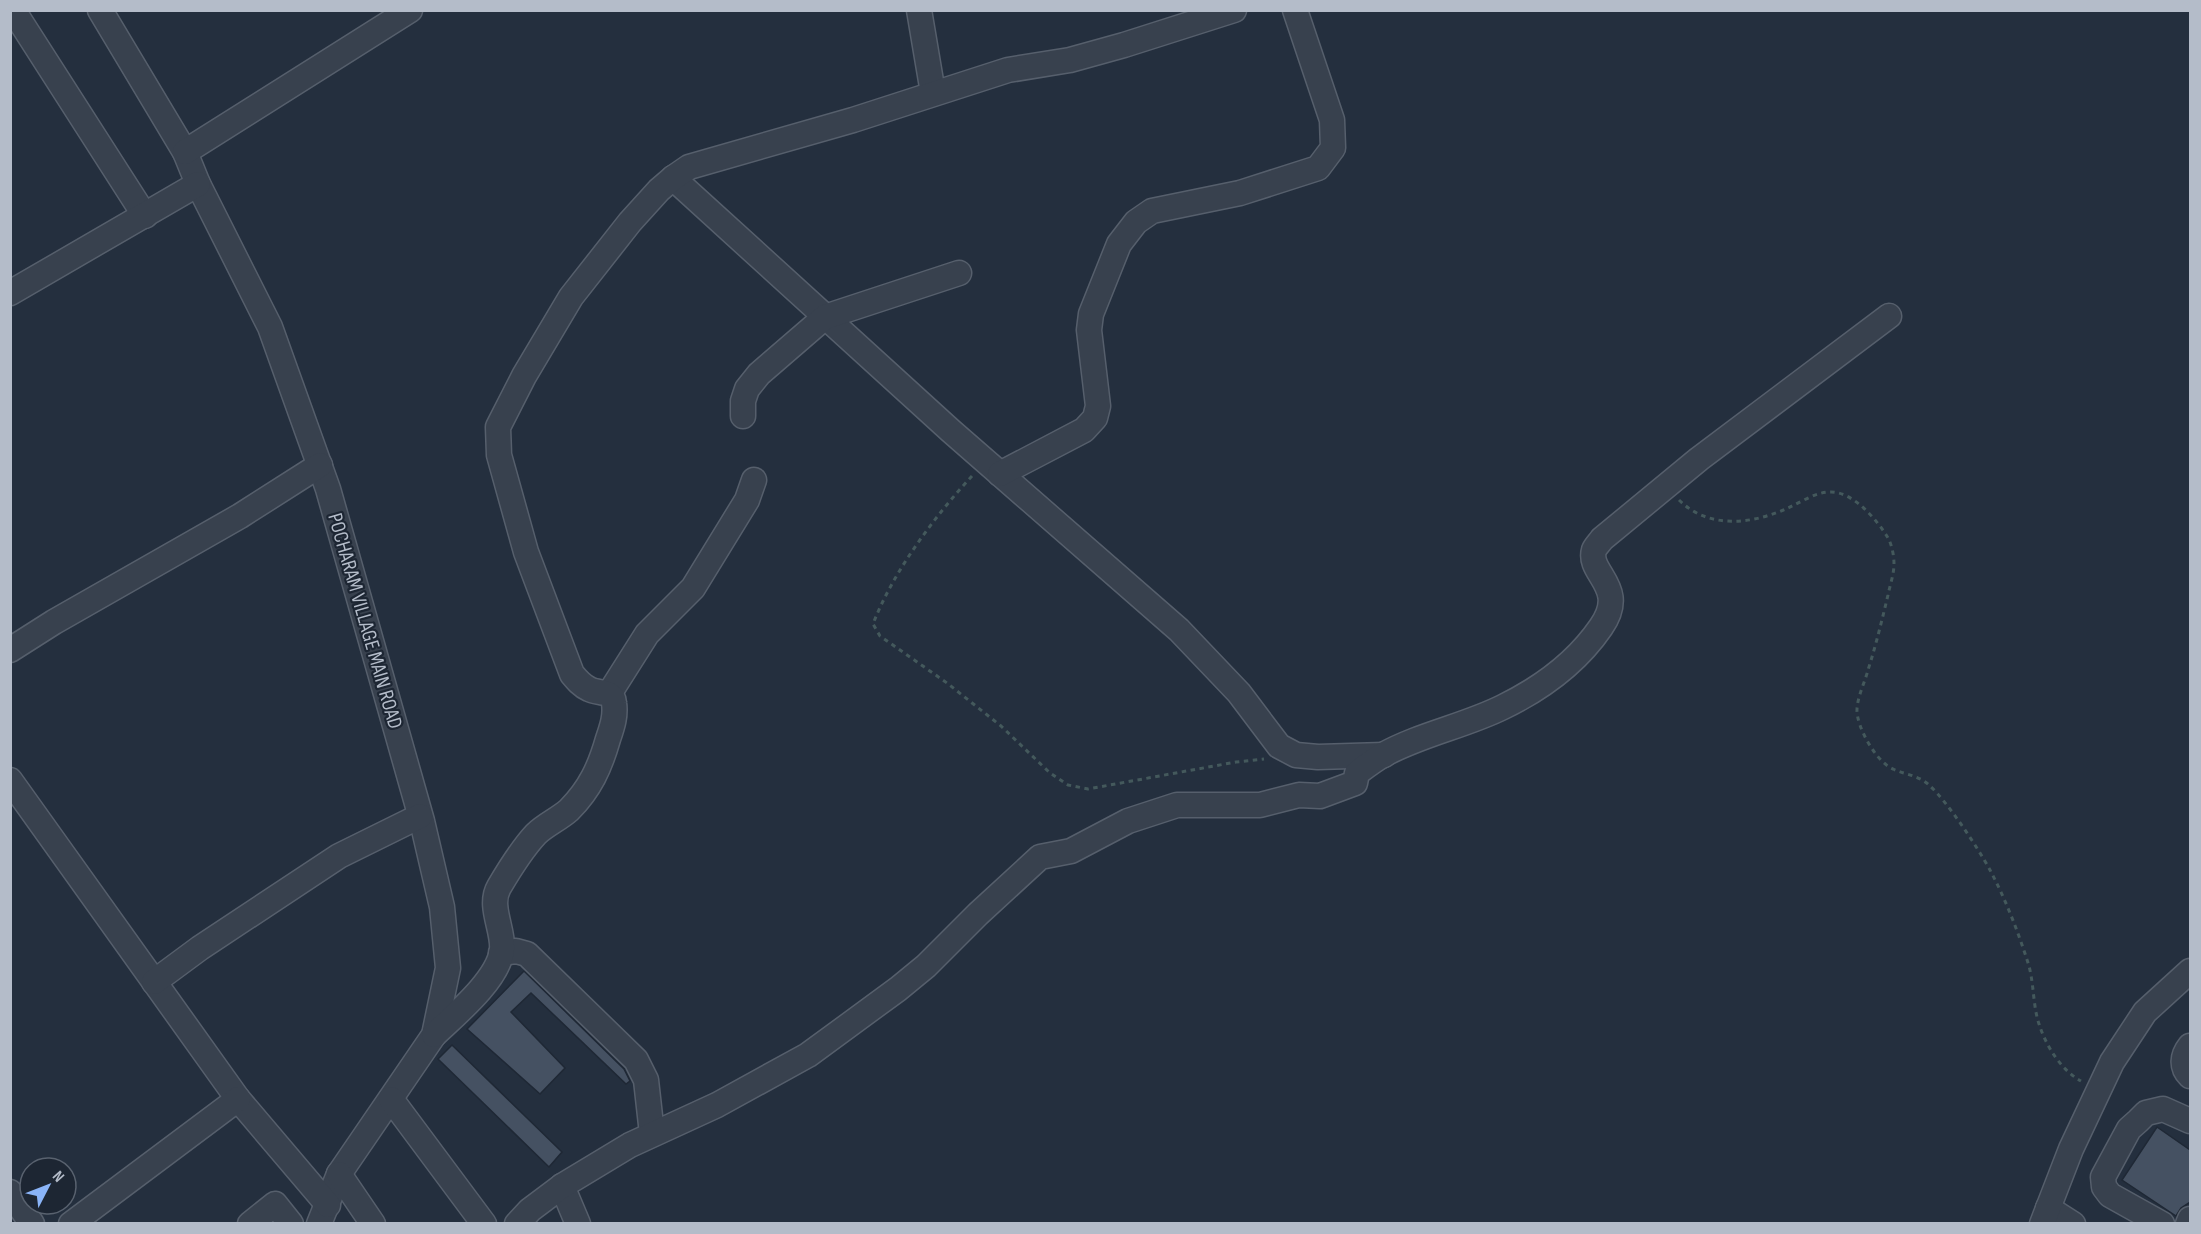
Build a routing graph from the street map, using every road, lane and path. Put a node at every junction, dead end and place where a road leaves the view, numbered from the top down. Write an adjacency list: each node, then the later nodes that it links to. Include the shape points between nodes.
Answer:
1 (13, 10): 11 (street)
2 (100, 10): 8 (street, POCHARAM VILLAGE MAIN ROAD)
3 (410, 10): 8 (street)
4 (919, 10): 7 (street)
5 (1234, 10): 7 (street, via 1114,48 1008,70)
6 (1295, 10): 18 (street, via 1332,120 1333,148 1318,168 1240,194 1152,211 1136,222 1119,244 1091,314 1089,330 1098,406 1095,418 1084,430)
7 (933, 93): 9 (street, via 689,167)
8 (185, 152): 10 (street, POCHARAM VILLAGE MAIN ROAD)
9 (673, 177): 15 (street); 22 (street, via 630,222 571,297 498,427 499,455 526,552 561,649 572,674 582,685)
10 (198, 184): 11 (street); 17 (street, POCHARAM VILLAGE MAIN ROAD, via 270,327)
11 (145, 216): 13 (street)
12 (959, 273): 15 (street)
13 (10, 293)
14 (1889, 316): 20 (street)
15 (825, 317): 16 (street, via 759,374 745,395); 18 (street)
16 (743, 416)
17 (320, 465): 21 (street); 26 (street, POCHARAM VILLAGE MAIN ROAD)
18 (993, 468): 23 (street, via 1179,630 1239,693 1279,746 1296,755 1318,758); 24 (path, via 942,508 883,598 873,624 880,636 947,683 1068,785 1088,789)
19 (754, 480): 22 (street, via 747,500 693,588 647,634)
20 (1664, 487): 23 (street, via 1594,550 1611,603 1607,619 1576,658 1509,704); 33 (path, via 1688,509 1726,521 1773,514 1832,491 1853,499 1889,539 1894,566 1860,695 1860,727 1891,769 1918,777 1931,786 1990,869 2029,967 2039,1023 2047,1042 2072,1076)
21 (10, 650)
22 (609, 694): 27 (street, via 614,701 615,718 600,768 568,812 537,834 497,890 495,906)
23 (1384, 755): 37 (street, via 1357,773 1354,783 1320,796 1299,795 1260,805 1177,806 1128,821 1071,851 1040,857 926,966 808,1055 717,1105)
24 (1266, 759)
25 (10, 780): 29 (street)
26 (420, 816): 29 (street, via 339,856); 30 (street, POCHARAM VILLAGE MAIN ROAD, via 442,907 448,968)
27 (501, 953): 30 (street, via 489,977); 37 (street, via 527,954 636,1060 646,1080)
28 (2190, 971): 33 (street, via 2145,1012 2112,1062)
29 (154, 982): 34 (street)
30 (435, 1035): 35 (street, POCHARAM VILLAGE MAIN ROAD)
31 (2190, 1046): 32 (street, via 2183,1062)
32 (2190, 1076)
33 (2099, 1091): 42 (street)
34 (238, 1099): 41 (street); 45 (street)
35 (391, 1099): 38 (street, POCHARAM VILLAGE MAIN ROAD); 49 (street)
36 (2190, 1121): 53 (street, via 2163,1109 2146,1113 2129,1129 2103,1177 2110,1195)
37 (652, 1134): 39 (street)
38 (339, 1174): 41 (street, POCHARAM VILLAGE MAIN ROAD); 48 (street)
39 (562, 1186): 50 (street, via 530,1209); 51 (street)
40 (10, 1192): 44 (street)
41 (323, 1214)
42 (2045, 1216): 52 (street)
43 (2190, 1219): 54 (street)
44 (32, 1224)
45 (71, 1224)
46 (250, 1224): 47 (street, via 275,1204)
47 (291, 1224)
48 (373, 1224)
49 (484, 1224)
50 (517, 1224)
51 (578, 1224)
52 (2073, 1224)
53 (2162, 1224)
54 (2188, 1224)

